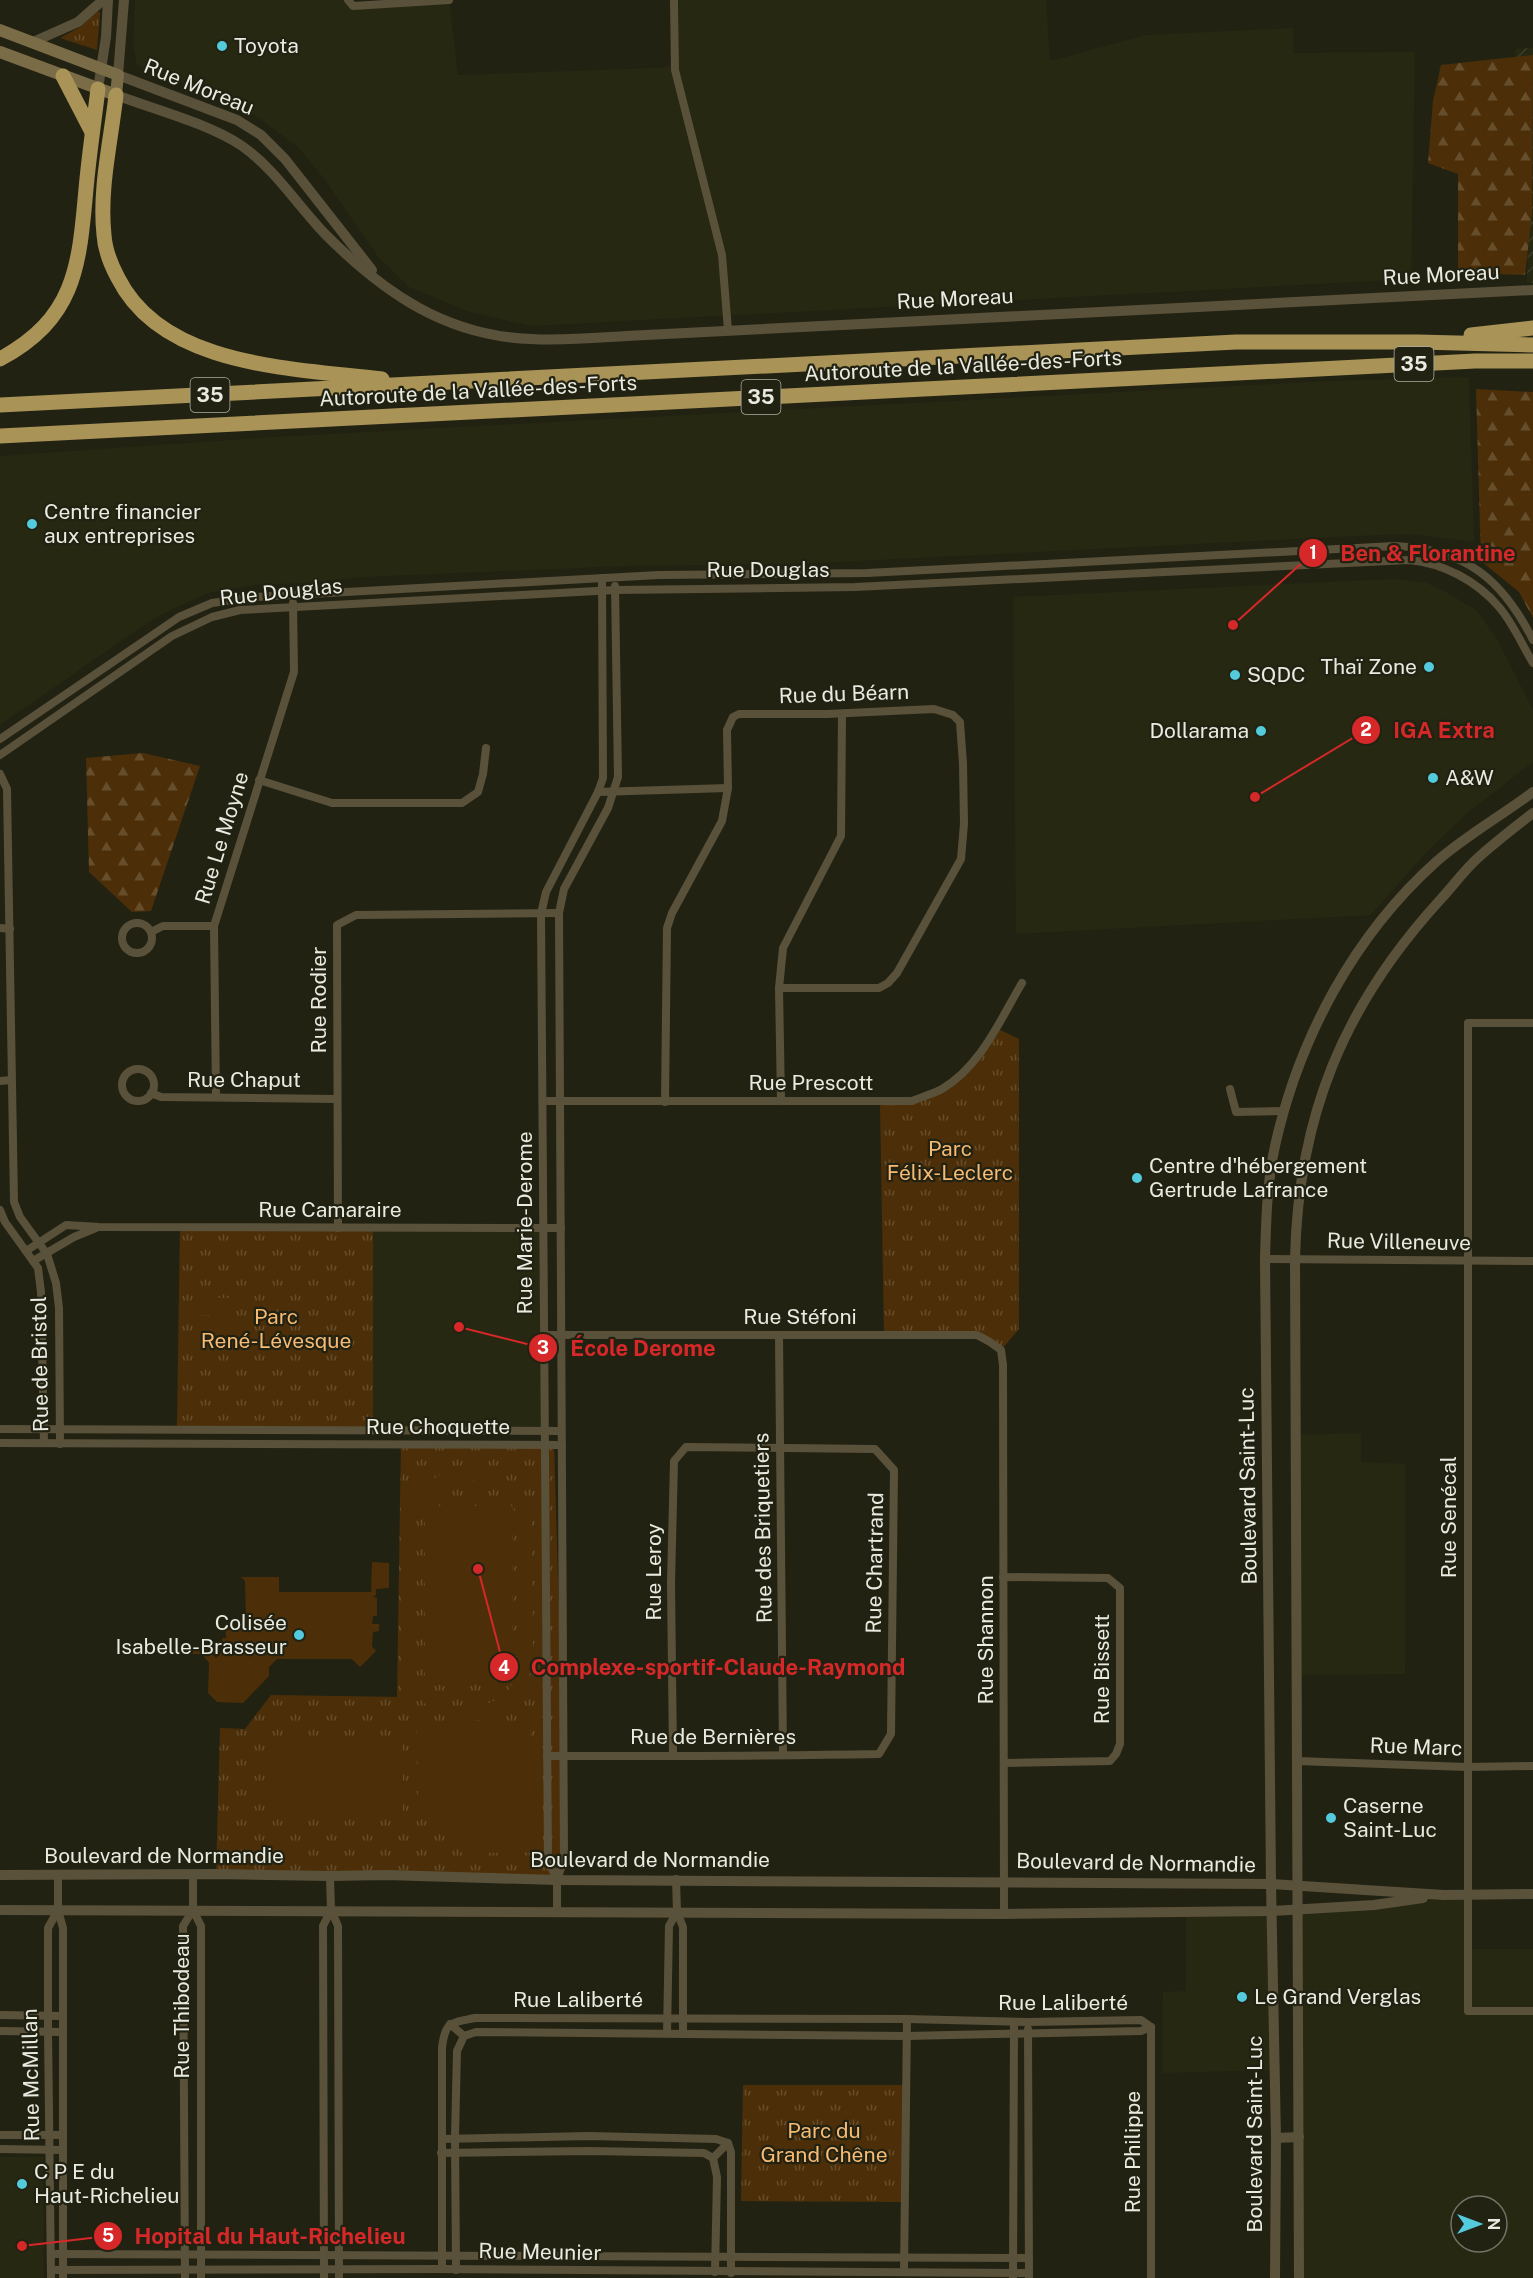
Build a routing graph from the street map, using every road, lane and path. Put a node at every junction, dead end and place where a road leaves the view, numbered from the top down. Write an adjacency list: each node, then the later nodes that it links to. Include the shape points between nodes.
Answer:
1 (103, 0): 8 (street, via 73,26)
2 (108, 0): 10 (street)
3 (124, 0): 11 (street)
4 (449, 0): 6 (street)
5 (674, 0): 19 (street, via 675,70 722,255)
6 (350, 3)
7 (0, 30): 8 (main road, Rue Moreau)
8 (33, 42): 10 (main road, Rue Moreau)
9 (0, 52): 12 (main road, Rue Moreau)
10 (101, 69): 11 (main road, Rue Moreau); 13 (street)
11 (118, 75): 14 (main road); 17 (street, Rue Moreau, via 231,118 261,135 285,159)
12 (63, 76): 13 (main road, Rue Moreau); 15 (highway)
13 (98, 89): 14 (main road, Rue Moreau); 15 (highway)
14 (116, 95): 17 (street, Rue Moreau, via 240,145 324,233); 24 (highway, via 104,191 104,238 120,282 149,318 178,339 237,358)
15 (92, 132): 22 (highway, via 81,244 70,287 42,329)
16 (1533, 290): 19 (street, Rue Moreau)
17 (390, 291): 19 (street, Rue Moreau, via 454,324 519,339)
18 (1533, 328): 20 (highway)
19 (728, 330)
20 (1418, 342): 21 (highway, Autoroute de la Vallée-des-Forts / 35); 24 (highway, Autoroute de la Vallée-des-Forts / 35, via 1204,343)
21 (1533, 345)
22 (0, 359)
23 (1533, 361): 26 (highway, Autoroute de la Vallée-des-Forts / 35)
24 (420, 384): 25 (highway, Autoroute de la Vallée-des-Forts / 35)
25 (0, 405)
26 (0, 436)
27 (602, 578): 28 (street, Rue Douglas); 30 (street, Rue Marie-Derome); 31 (street, Rue Douglas)
28 (615, 578): 29 (street, Rue Marie-Derome); 33 (street, Rue Douglas, via 867,573 1406,546 1452,557 1486,576 1513,604)
29 (615, 590): 30 (street, Rue Douglas); 34 (street, Rue Douglas, via 855,587 1409,560 1452,572 1486,594 1505,615); 42 (street, Rue Marie-Derome)
30 (603, 591): 32 (street, Rue Douglas); 43 (street, Rue Marie-Derome, via 603,778)
31 (293, 594): 32 (street, Rue Le Moyne); 36 (street, Rue Douglas, via 231,599 188,612)
32 (294, 607): 38 (street, Rue Douglas, via 230,612 191,626); 40 (street, Rue Le Moyne, via 294,672)
33 (1533, 640)
34 (1533, 663)
35 (842, 714): 41 (street, Rue du Béarn, via 733,717 727,730); 52 (street, via 841,836 783,948); 52 (street, Rue du Béarn, via 934,709 953,715 960,722 964,824 961,859 888,983 863,989)
36 (0, 739)
37 (486, 748): 40 (street, via 478,792 462,803 332,803)
38 (0, 755)
39 (0, 774): 49 (street, Rue de Bristol, via 7,789)
40 (259, 780): 48 (street, Rue Le Moyne)
41 (728, 788): 42 (street); 63 (street, Rue du Béarn, via 722,821 667,928)
42 (615, 790): 43 (street); 46 (street, Rue Marie-Derome, via 564,889)
43 (598, 792): 47 (street, Rue Marie-Derome, via 546,892)
44 (1533, 792): 64 (street, Boulevard Saint-Luc, via 1466,837 1394,905 1356,955 1330,999 1298,1067)
45 (1533, 813): 74 (street, Boulevard Saint-Luc, via 1479,857 1426,916 1399,948 1357,1011 1317,1106 1301,1178)
46 (559, 912): 47 (street, Rue Rodier); 62 (street, Rue Marie-Derome)
47 (541, 914): 59 (street, Rue Rodier, via 356,915 337,925); 60 (street, Rue Marie-Derome)
48 (214, 926): 50 (street, via 163,926); 58 (street, Rue Le Moyne)
49 (5, 929): 54 (street, Rue de Bristol)
50 (151, 932)
51 (1022, 983): 61 (street, Rue Prescott, via 983,1049 965,1071 941,1089 912,1101)
52 (779, 988): 61 (street)
53 (1533, 1023): 76 (street, Rue Senécal, via 1468,1023)
54 (11, 1080): 55 (street); 70 (street, Rue de Bristol, via 14,1202 20,1217)
55 (0, 1081)
56 (1230, 1089): 64 (street, via 1236,1112)
57 (151, 1093): 58 (street, Rue Chaput, via 161,1097)
58 (216, 1097): 59 (street, Rue Chaput)
59 (336, 1099): 67 (street, Rue Rodier)
60 (543, 1101): 62 (street, Rue Prescott); 68 (street, Rue Marie-Derome)
61 (781, 1101): 63 (street, Rue Prescott)
62 (560, 1102): 63 (street, Rue Prescott); 69 (street, Rue Marie-Derome)
63 (665, 1102)
64 (1284, 1111): 73 (street, Boulevard Saint-Luc, via 1268,1193)
65 (0, 1209): 71 (street, Rue de Bristol)
66 (99, 1227): 67 (street, Rue Camaraire); 70 (street, Rue Camaraire, via 66,1225); 72 (street, Rue Camaraire)
67 (338, 1228): 68 (street, Rue Camaraire)
68 (543, 1228): 69 (street, Rue Camaraire); 78 (street, Rue Marie-Derome)
69 (561, 1228): 79 (street, Rue Marie-Derome)
70 (40, 1242): 71 (street, Rue Camaraire); 72 (street, Rue de Bristol)
71 (26, 1251): 75 (street, Rue de Bristol)
72 (47, 1254): 75 (street, Rue Camaraire); 82 (street, Rue de Bristol, via 59,1308)
73 (1265, 1259): 74 (street, Rue Villeneuve); 114 (street, Boulevard Saint-Luc)
74 (1294, 1259): 76 (street, Rue Villeneuve); 103 (street, Boulevard Saint-Luc)
75 (33, 1261): 84 (street, Rue de Bristol, via 38,1268 41,1292)
76 (1467, 1261): 77 (street, Rue Villeneuve); 106 (street, Rue Senécal)
77 (1533, 1261)
78 (544, 1335): 79 (street, Rue Stéfoni); 87 (street, Rue Marie-Derome)
79 (561, 1335): 80 (street, Rue Stéfoni); 88 (street, Rue Marie-Derome)
80 (779, 1336): 81 (street, Rue Stéfoni, via 977,1335 1001,1350); 96 (street, Rue des Briquetiers)
81 (1003, 1365): 97 (street, Rue Shannon)
82 (59, 1427): 84 (street, Rue Choquette); 85 (street, Rue Choquette); 91 (street, Rue de Bristol)
83 (0, 1428): 84 (street, Rue Choquette)
84 (44, 1428): 90 (street, Rue de Bristol)
85 (159, 1428): 86 (street, Rue Choquette); 92 (street)
86 (315, 1430): 87 (street, Rue Choquette); 93 (street)
87 (545, 1430): 88 (street, Rue Choquette); 94 (street, Rue Marie-Derome)
88 (561, 1431): 95 (street, Rue Marie-Derome)
89 (0, 1443): 90 (street, Rue Choquette)
90 (44, 1443): 91 (street, Rue Choquette)
91 (60, 1444): 92 (street, Rue Choquette)
92 (159, 1444): 93 (street, Rue Choquette)
93 (314, 1445): 94 (street, Rue Choquette)
94 (545, 1445): 95 (street, Rue Choquette); 100 (street, Rue Marie-Derome)
95 (562, 1445): 101 (street, Rue Marie-Derome)
96 (780, 1448): 98 (street, Rue Chartrand, via 875,1449 894,1470 891,1734); 99 (street, Rue des Briquetiers); 102 (street, Rue Leroy, via 686,1447 674,1461)
97 (1004, 1577): 104 (street, Rue Shannon); 104 (street, Rue Bissett, via 1108,1578 1120,1588 1120,1744 1116,1754 1110,1761)
98 (879, 1754): 99 (street, Rue de Bernières)
99 (783, 1755): 102 (street, Rue de Bernières)
100 (547, 1756): 101 (street, Rue de Bernières); 111 (street, Rue Marie-Derome, via 548,1860)
101 (563, 1756): 102 (street, Rue de Bernières); 111 (street, Rue Marie-Derome, via 564,1859)
102 (673, 1756)
103 (1297, 1761): 106 (street, Rue Marc); 115 (street, Boulevard Saint-Luc)
104 (1004, 1763): 113 (street, Rue Shannon)
105 (1533, 1766): 106 (street, Rue Marc)
106 (1467, 1767): 118 (street, Rue Senécal)
107 (0, 1875): 108 (street, Boulevard de Normandie)
108 (58, 1875): 109 (street, Boulevard de Normandie); 121 (street, Rue McMillan)
109 (193, 1875): 110 (street, Boulevard de Normandie); 122 (street, Rue Thibodeau)
110 (330, 1876): 111 (street, Boulevard de Normandie); 123 (street)
111 (557, 1880): 112 (street, Boulevard de Normandie); 125 (street, Rue Marie-Derome)
112 (676, 1880): 113 (street, Boulevard de Normandie); 126 (street)
113 (1004, 1881): 114 (street, Boulevard de Normandie); 127 (street, Rue Shannon)
114 (1271, 1884): 115 (street, Boulevard de Normandie); 124 (street, Boulevard Saint-Luc)
115 (1299, 1886): 117 (street, Boulevard de Normandie); 119 (street, Boulevard Saint-Luc)
116 (1533, 1894): 118 (street)
117 (1444, 1895): 118 (street); 119 (street, via 1374,1905)
118 (1467, 1895): 128 (street, Rue Senécal, via 1468,2011)
119 (1299, 1909): 124 (street); 158 (street, Boulevard Saint-Luc)
120 (0, 1910): 121 (street)
121 (58, 1910): 122 (street); 130 (street, Rue McMillan, via 48,1928); 131 (street, Rue McMillan, via 63,1928)
122 (193, 1910): 123 (street); 152 (street, Rue Thibodeau, via 183,1926); 153 (street, Rue Thibodeau, via 201,1926)
123 (331, 1910): 125 (street); 150 (street, via 323,1926); 151 (street, via 338,1926)
124 (1272, 1911): 127 (street); 160 (street, Boulevard Saint-Luc)
125 (557, 1912): 126 (street)
126 (677, 1912): 127 (street); 132 (street, via 669,1926); 133 (street, via 683,1927)
127 (1004, 1914)
128 (1533, 2011)
129 (0, 2015): 130 (street)
130 (48, 2016): 131 (street); 141 (street, Rue McMillan)
131 (63, 2016): 142 (street, Rue McMillan)
132 (668, 2019): 133 (street, Rue Laliberté); 138 (street, Rue Laliberté, via 475,2018); 143 (street)
133 (684, 2019): 134 (street, Rue Laliberté); 144 (street)
134 (851, 2019): 135 (street, Rue Laliberté); 146 (street)
135 (907, 2019): 136 (street, Rue Laliberté); 149 (street)
136 (1014, 2022): 137 (street, Rue Laliberté); 147 (street)
137 (1028, 2022): 139 (street, Rue Laliberté, via 1141,2020); 145 (street)
138 (450, 2025): 148 (street); 161 (street, via 444,2031 442,2048)
139 (1151, 2026): 145 (street, Rue Laliberté, via 1141,2031); 200 (street, Rue Philippe)
140 (0, 2031): 141 (street)
141 (48, 2032): 142 (street); 155 (street, Rue McMillan)
142 (62, 2032): 156 (street, Rue McMillan)
143 (667, 2033): 144 (street, Rue Laliberté); 148 (street, Rue Laliberté, via 476,2032)
144 (683, 2034): 146 (street, Rue Laliberté)
145 (1028, 2034): 147 (street, Rue Laliberté); 164 (street)
146 (850, 2035): 149 (street, Rue Laliberté)
147 (1014, 2035): 149 (street, Rue Laliberté); 163 (street)
148 (464, 2036): 159 (street, via 457,2051)
149 (906, 2036): 183 (street)
150 (324, 2084): 151 (street); 178 (street)
151 (338, 2084): 179 (street)
152 (184, 2102): 153 (street, Rue Thibodeau); 176 (street, Rue Thibodeau)
153 (200, 2103): 177 (street, Rue Thibodeau)
154 (0, 2135): 155 (street)
155 (50, 2135): 156 (street); 166 (street, Rue McMillan)
156 (63, 2135): 167 (street, Rue McMillan)
157 (590, 2136): 159 (street); 162 (street, via 716,2139); 168 (street)
158 (1299, 2137): 160 (street); 202 (street, Boulevard Saint-Luc)
159 (455, 2138): 161 (street); 169 (street)
160 (1276, 2138): 201 (street, Boulevard Saint-Luc)
161 (442, 2139): 170 (street)
162 (728, 2143): 171 (street); 182 (street)
163 (1013, 2146): 164 (street); 185 (street)
164 (1029, 2146): 186 (street)
165 (0, 2149): 166 (street)
166 (50, 2149): 167 (street); 172 (street, Rue McMillan)
167 (63, 2150): 173 (street, Rue McMillan)
168 (590, 2151): 169 (street); 171 (street, via 704,2153)
169 (456, 2152): 170 (street); 181 (street)
170 (441, 2153): 180 (street)
171 (713, 2158): 184 (street, via 717,2177)
172 (52, 2226): 173 (street); 174 (street, Rue McMillan)
173 (63, 2226): 175 (street, Rue McMillan)
174 (52, 2254): 175 (street, Rue Meunier); 193 (street, Rue McMillan)
175 (63, 2254): 176 (street, Rue Meunier); 194 (street, Rue McMillan)
176 (185, 2255): 177 (street, Rue Meunier); 195 (street, Rue Thibodeau)
177 (201, 2255): 178 (street, Rue Meunier); 191 (street, Rue Thibodeau)
178 (325, 2255): 179 (street, Rue Meunier); 196 (street)
179 (338, 2255): 180 (street, Rue Meunier); 197 (street)
180 (442, 2255): 181 (street, Rue Meunier); 187 (street)
181 (457, 2255): 184 (street, Rue Meunier); 188 (street)
182 (731, 2256): 183 (street, Rue Meunier); 184 (street, Rue Meunier); 192 (street)
183 (904, 2257): 185 (street, Rue Meunier); 190 (street)
184 (715, 2258): 189 (street)
185 (1013, 2258): 186 (street, Rue Meunier); 198 (street)
186 (1029, 2258): 199 (street)
187 (442, 2269): 188 (street, Rue Meunier); 197 (street, Rue Meunier)
188 (456, 2270): 189 (street, Rue Meunier)
189 (715, 2272): 192 (street, Rue Meunier)
190 (904, 2272): 192 (street, Rue Meunier); 198 (street, Rue Meunier)
191 (201, 2273): 195 (street, Rue Meunier); 196 (street, Rue Meunier)
192 (731, 2273)
193 (51, 2274): 194 (street, Rue Meunier)
194 (63, 2274): 195 (street, Rue Meunier)
195 (185, 2274)
196 (324, 2274): 197 (street, Rue Meunier)
197 (339, 2274)
198 (1013, 2275): 199 (street, Rue Meunier)
199 (1029, 2276)
200 (1151, 2278)
201 (1275, 2278)
202 (1299, 2278)

